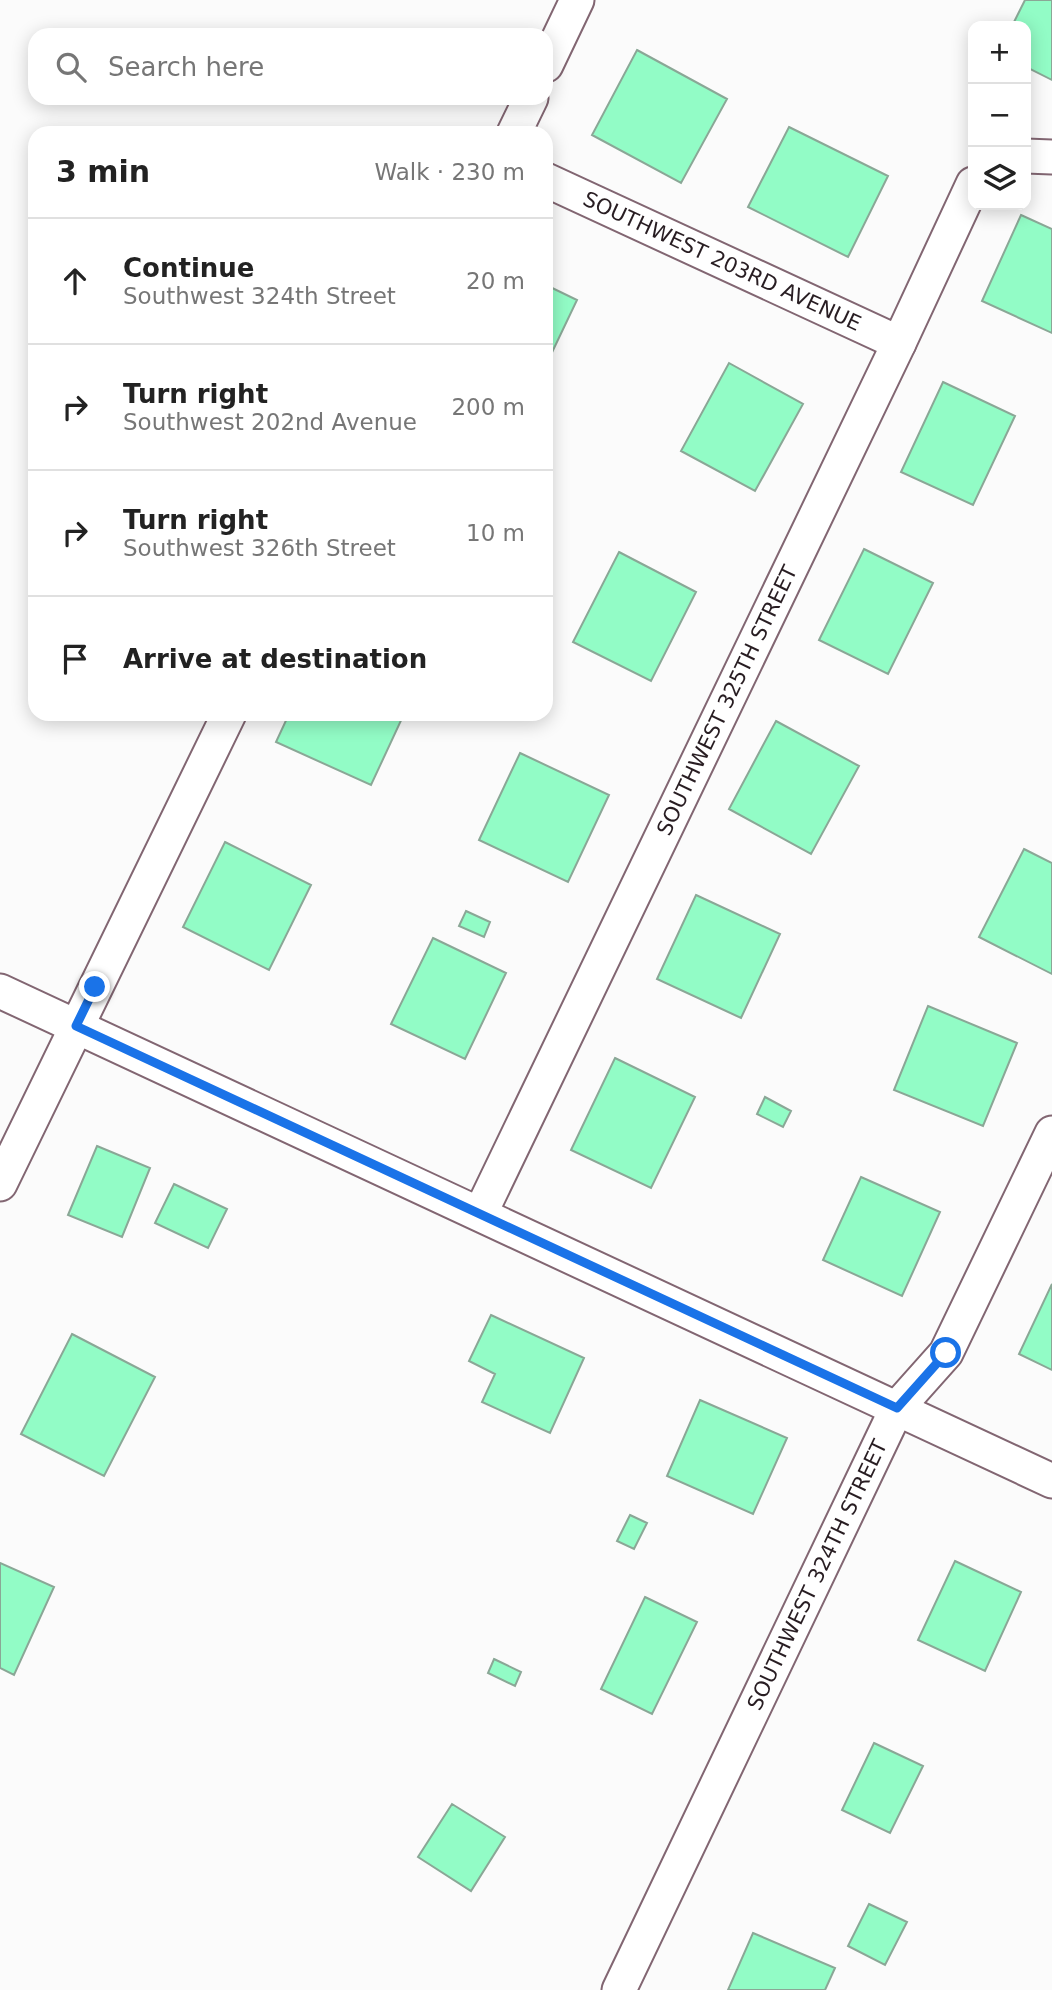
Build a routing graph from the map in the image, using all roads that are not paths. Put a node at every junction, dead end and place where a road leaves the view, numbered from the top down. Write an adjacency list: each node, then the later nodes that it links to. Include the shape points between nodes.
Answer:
1 (577, 0): 2 (street)
2 (553, 50)
3 (528, 105): 4 (street)
4 (517, 126)
5 (1031, 156): 6 (street)
6 (1052, 158)
7 (553, 183): 9 (street, SOUTHWEST 203RD AVENUE)
8 (968, 195): 9 (street, SOUTHWEST 325TH STREET)
9 (899, 343): 15 (street, SOUTHWEST 325TH STREET)
10 (226, 721): 12 (street)
11 (0, 991): 12 (street)
12 (76, 1026): 14 (street); 15 (street)
13 (1052, 1133): 16 (street, SOUTHWEST 324TH STREET, via 946,1353)
14 (0, 1184)
15 (480, 1214): 16 (street)
16 (897, 1408): 17 (street); 18 (street, SOUTHWEST 324TH STREET)
17 (1052, 1481)
18 (619, 1990)

